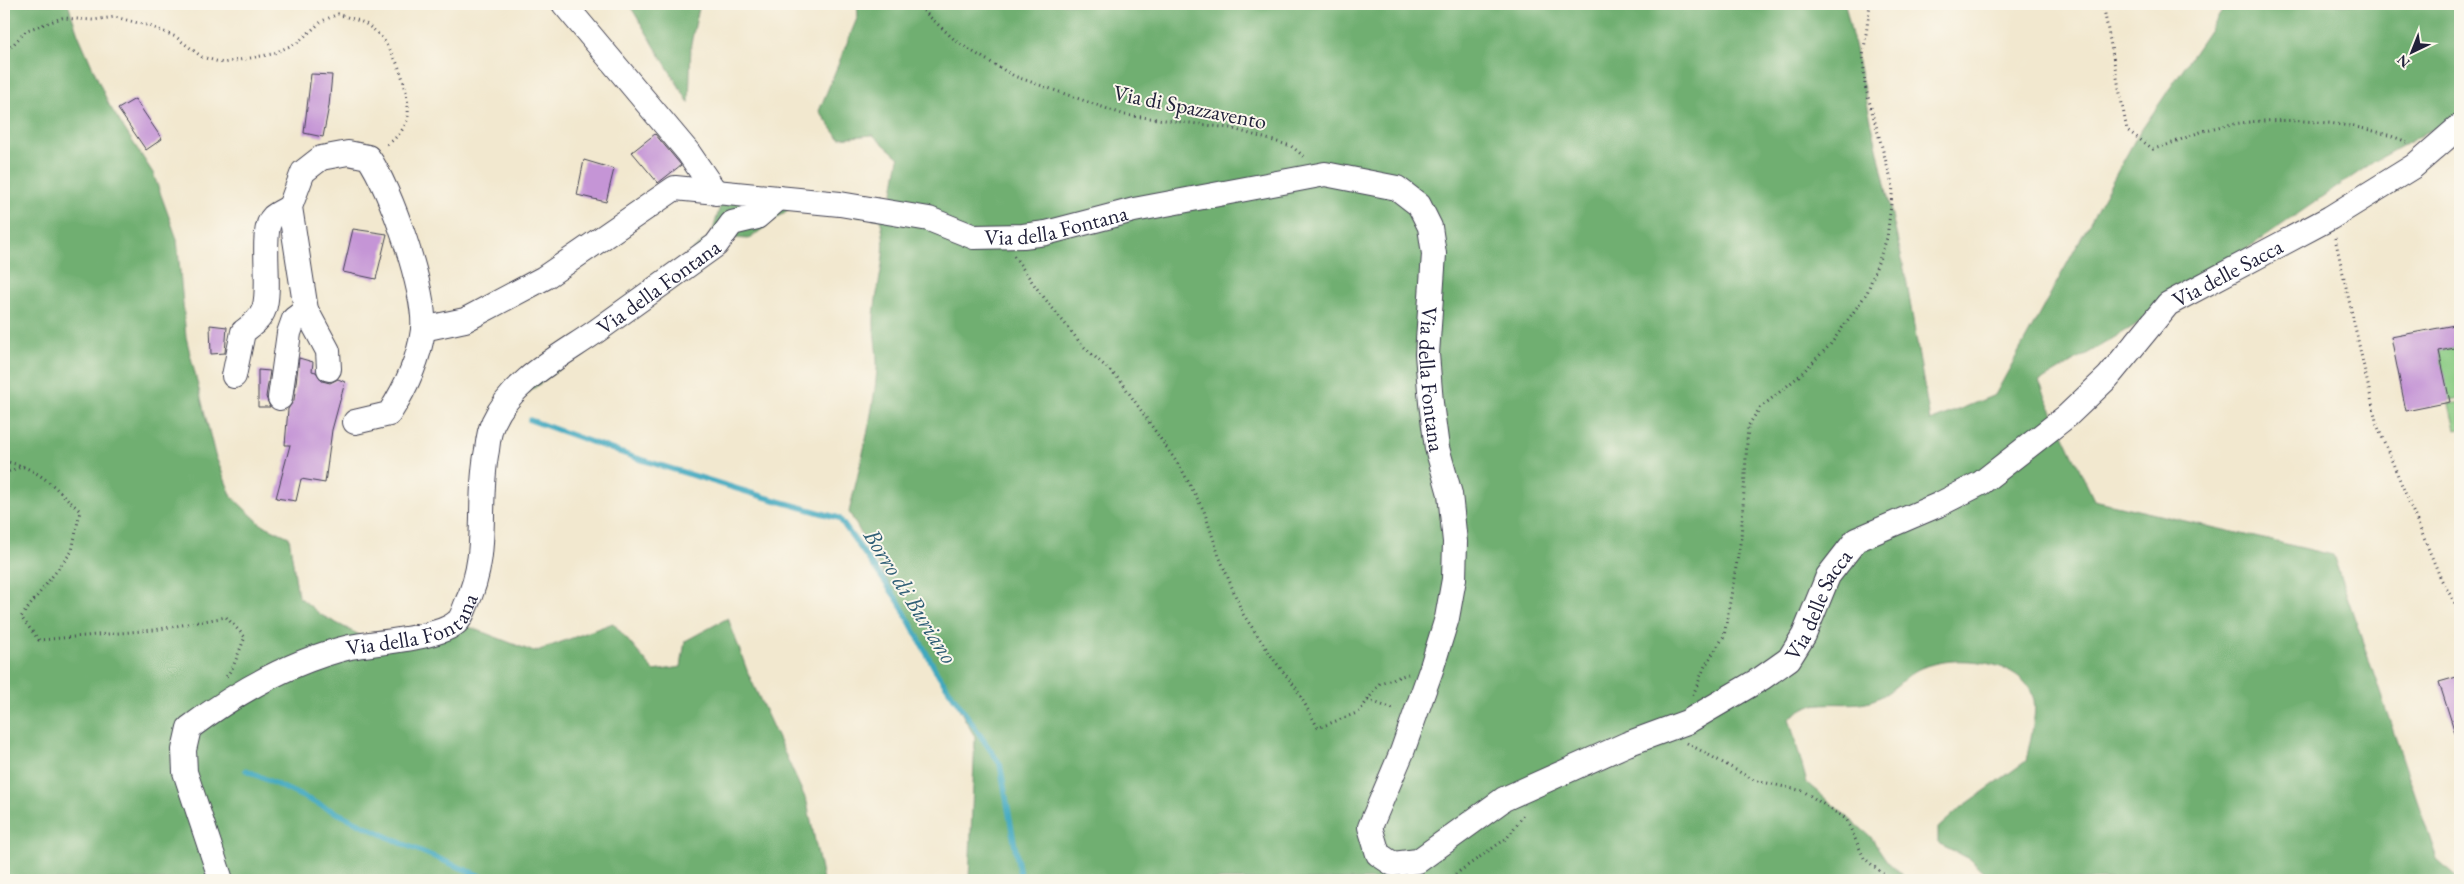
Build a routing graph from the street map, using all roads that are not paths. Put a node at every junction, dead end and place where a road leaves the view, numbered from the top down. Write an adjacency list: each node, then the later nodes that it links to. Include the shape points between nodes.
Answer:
1 (564, 4): 3 (street)
2 (2460, 126): 13 (street, Via delle Sacca, via 2414,166 2330,218 2168,304 2108,377 2067,416 1981,482 1938,505 1856,540 1828,576 1804,635 1788,659)
3 (726, 194): 4 (street); 6 (street); 8 (street, via 675,188 544,278 465,320)
4 (779, 198): 6 (street, Via della Fontana, via 756,217); 13 (street, Via della Fontana, via 840,204 929,219 974,236 1002,236 1046,233 1134,210 1325,174 1397,188 1419,205 1430,226 1434,254 1427,354 1437,448 1450,494 1455,542 1454,579 1447,618 1431,670 1370,827 1378,854 1393,864 1418,861 1504,799 1627,744)
5 (290, 207): 7 (street); 8 (street, via 303,172 321,158 348,153 368,157 378,171 408,252 421,299); 10 (street, via 272,218 265,232 267,283 264,310 243,332)
6 (732, 223): 14 (street, Via della Fontana, via 716,245 510,394 492,424 485,460 482,552 476,584 458,622 395,642 350,647 306,661 221,703 189,728 184,750 185,772)
7 (306, 310): 9 (street, via 328,350); 11 (street, via 294,319 289,334)
8 (423, 329): 12 (street, via 405,390 389,414)
9 (329, 369)
10 (234, 376)
11 (280, 398)
12 (355, 422)
13 (1687, 722)
14 (221, 880)

